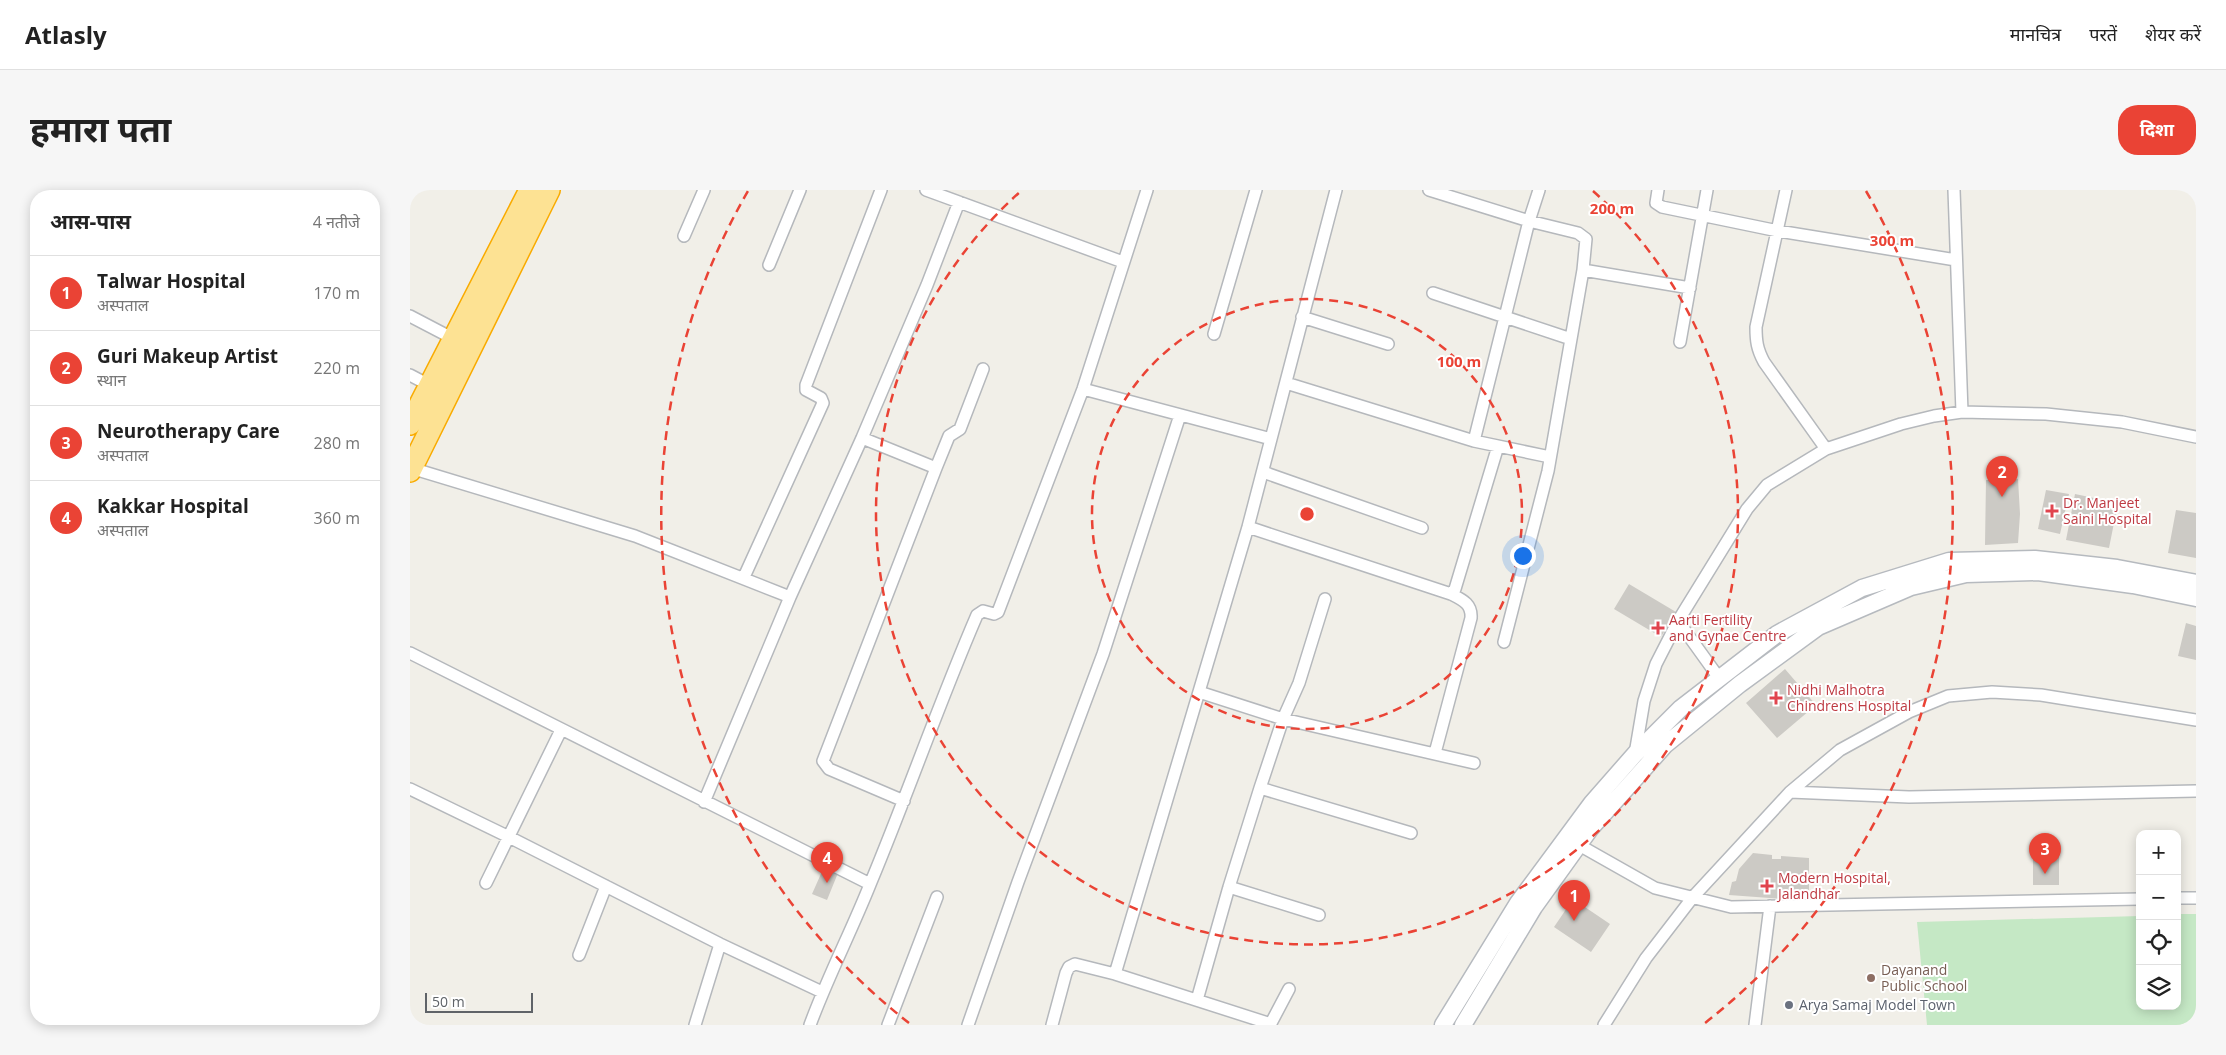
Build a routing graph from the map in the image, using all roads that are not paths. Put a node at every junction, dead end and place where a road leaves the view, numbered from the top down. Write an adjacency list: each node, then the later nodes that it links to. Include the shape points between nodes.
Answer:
1 (530, 190): 31 (highway)
2 (549, 190): 51 (highway)
3 (704, 190): 20 (street)
4 (800, 190): 23 (street)
5 (881, 190): 55 (street, via 806,385 806,390 821,398 823,403)
6 (926, 190): 16 (street)
7 (1147, 190): 22 (street)
8 (1256, 190): 30 (street)
9 (1336, 190): 28 (street)
10 (1429, 190): 18 (street)
11 (1540, 190): 18 (street)
12 (1658, 190): 17 (street, via 1656,203)
13 (1706, 190): 17 (street)
14 (1786, 190): 19 (street)
15 (1954, 190): 21 (street)
16 (959, 202): 22 (street); 44 (street)
17 (1702, 216): 19 (street); 25 (street)
18 (1529, 221): 24 (street, via 1584,236 1587,244); 29 (street)
19 (1778, 231): 21 (street); 48 (street, via 1756,327 1758,351)
20 (684, 236)
21 (1956, 260): 40 (street)
22 (1123, 262): 39 (street)
23 (768, 265)
24 (1583, 270): 25 (street); 32 (street)
25 (1690, 288): 33 (street)
26 (1433, 294): 29 (street)
27 (410, 316): 31 (street)
28 (1302, 317): 34 (street); 37 (street)
29 (1504, 319): 32 (street); 46 (street)
30 (1214, 334)
31 (452, 338): 38 (highway)
32 (1571, 339): 49 (street)
33 (1680, 342)
34 (1388, 344)
35 (983, 369): 50 (street, via 960,429 949,436)
36 (410, 375): 38 (street)
37 (1286, 383): 45 (street); 46 (street)
38 (429, 384): 42 (highway)
39 (1083, 389): 41 (street); 76 (street, via 998,612 977,615 948,680)
40 (1962, 412): 43 (street, via 2046,414 2122,422); 48 (street, via 1901,424)
41 (1180, 415): 45 (street); 101 (street, via 1103,654)
42 (410, 424)
43 (2196, 437)
44 (862, 438): 50 (street); 58 (street)
45 (1271, 440): 52 (street)
46 (1474, 441): 47 (street)
47 (1498, 446): 49 (street); 57 (street)
48 (1826, 450): 61 (street, via 1767,485 1747,509)
49 (1550, 457): 62 (street)
50 (936, 468): 76 (street, via 823,760 829,769)
51 (411, 469): 55 (street, via 635,536)
52 (1263, 472): 53 (street); 54 (street)
53 (1248, 527): 57 (street); 65 (street)
54 (1422, 528)
55 (744, 577): 58 (street)
56 (2196, 584): 64 (street, via 2117,568 2035,559 1950,561 1862,588 1777,634)
57 (1451, 594): 69 (street, via 1469,604 1472,610)
58 (790, 597): 77 (street)
59 (2196, 598): 80 (street, via 2038,572 1966,574 1912,587 1818,628 1740,684 1664,745)
60 (1325, 599): 66 (street, via 1297,690)
61 (1678, 620): 64 (street); 70 (street, via 1656,664 1644,701)
62 (1504, 642)
63 (410, 653): 68 (street)
64 (1719, 678): 70 (street, via 1681,708)
65 (1199, 692): 66 (street); 94 (street)
66 (1283, 720): 69 (street); 72 (street)
67 (2196, 720): 75 (street, via 2041,695 1992,692 1948,696 1909,712 1840,750)
68 (561, 730): 77 (street); 79 (street)
69 (1435, 753): 71 (street)
70 (1635, 754): 104 (street, via 1592,803 1518,903)
71 (1474, 763)
72 (1260, 788): 78 (street); 84 (street)
73 (410, 789): 79 (street)
74 (2196, 791): 75 (street, via 1910,797)
75 (1790, 792): 86 (street)
76 (904, 801): 82 (street)
77 (704, 802): 82 (street)
78 (1411, 833)
79 (509, 837): 81 (street); 83 (street)
80 (1579, 845): 86 (street, via 1655,888); 105 (street, via 1534,908)
81 (486, 883)
82 (870, 884): 96 (street)
83 (606, 886): 92 (street); 93 (street)
84 (1230, 887): 91 (street); 97 (street)
85 (937, 897): 100 (street)
86 (1694, 897): 90 (street, via 1731,907); 106 (street, via 1646,958)
87 (2181, 898): 88 (street)
88 (2196, 898)
89 (2136, 899): 90 (street)
90 (1770, 906): 107 (street)
91 (1319, 915)
92 (720, 944): 96 (street); 98 (street)
93 (579, 955)
94 (1115, 974): 97 (street); 102 (street, via 1082,965 1069,967)
95 (1289, 989): 103 (street)
96 (822, 992): 99 (street)
97 (1198, 1000): 103 (street)
98 (695, 1025)
99 (810, 1025)
100 (888, 1025)
101 (968, 1025)
102 (1052, 1025)
103 (1271, 1025)
104 (1443, 1025)
105 (1463, 1025)
106 (1604, 1025)
107 (1755, 1025)

